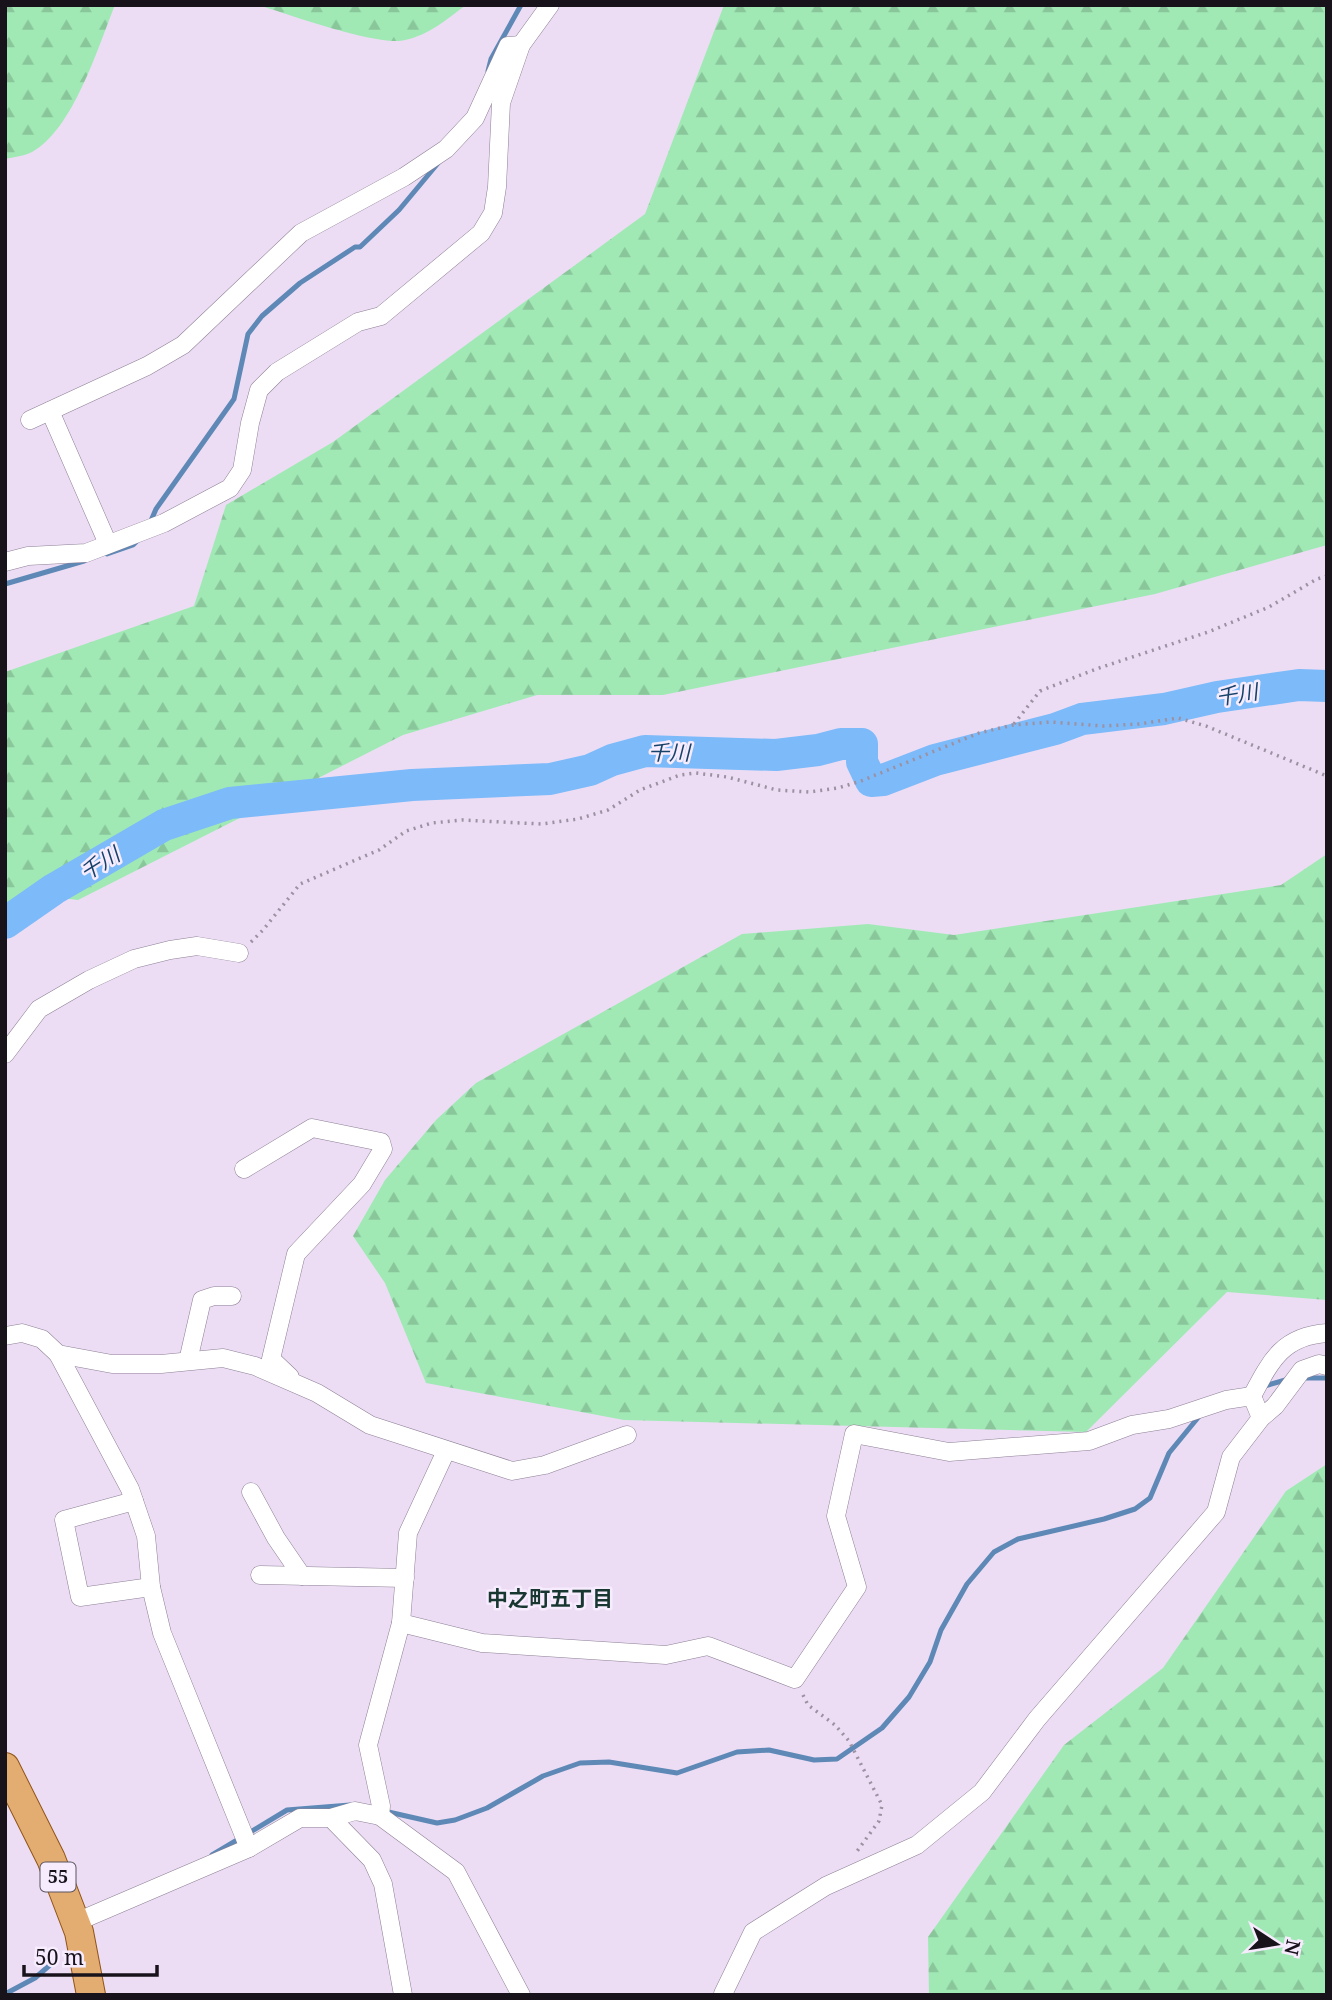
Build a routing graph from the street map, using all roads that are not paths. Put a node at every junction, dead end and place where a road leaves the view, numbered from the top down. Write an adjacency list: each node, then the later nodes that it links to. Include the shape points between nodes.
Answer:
1 (550, 5): 2 (street)
2 (521, 45): 3 (street, via 508,46 475,118 446,149 301,233 183,345); 5 (street, via 501,103 497,187 492,213 481,233 381,316 358,322 277,372 259,390 242,470 230,488 164,523)
3 (50, 411): 4 (street); 5 (street)
4 (30, 420)
5 (108, 544): 6 (street, via 86,553)
6 (5, 562)
7 (239, 953): 8 (street, via 197,946 134,959 39,1009)
8 (5, 1054)
9 (244, 1169): 16 (street, via 312,1128 381,1142 383,1149 362,1184 296,1254 271,1359)
10 (232, 1296): 14 (street, via 202,1300)
11 (1327, 1333): 17 (street, via 1291,1341 1266,1368)
12 (5, 1336): 13 (street, via 22,1333 42,1339)
13 (58, 1354): 14 (street, via 112,1364); 22 (street)
14 (188, 1361): 16 (street, via 223,1358)
15 (1327, 1366): 18 (street, via 1302,1370)
16 (298, 1385): 20 (street, via 370,1425)
17 (1252, 1396): 18 (street); 27 (street, via 1132,1425 1089,1441 949,1452 854,1434 836,1516 857,1587 795,1679 708,1646 666,1655 482,1643)
18 (1261, 1418): 36 (street, via 1231,1457 1216,1512 1037,1719 982,1793 917,1845 826,1886 753,1932)
19 (627, 1435): 20 (street, via 545,1465 512,1471)
20 (446, 1451): 25 (street, via 408,1533)
21 (251, 1492): 24 (street)
22 (134, 1501): 26 (street, via 146,1536); 26 (street, via 64,1520 80,1597)
23 (260, 1575): 24 (street)
24 (302, 1576): 25 (street)
25 (405, 1578): 27 (street)
26 (151, 1587): 31 (street, via 162,1633)
27 (401, 1623): 29 (street, via 368,1745)
28 (5, 1767): 32 (main road, 55, via 51,1859)
29 (380, 1816): 30 (street, via 355,1811); 35 (street, via 456,1872)
30 (331, 1818): 31 (street, via 300,1818); 34 (street, via 372,1860 383,1884)
31 (249, 1847): 32 (street)
32 (74, 1923): 33 (main road, 55)
33 (90, 1995)
34 (403, 1995)
35 (521, 1995)
36 (722, 1995)

